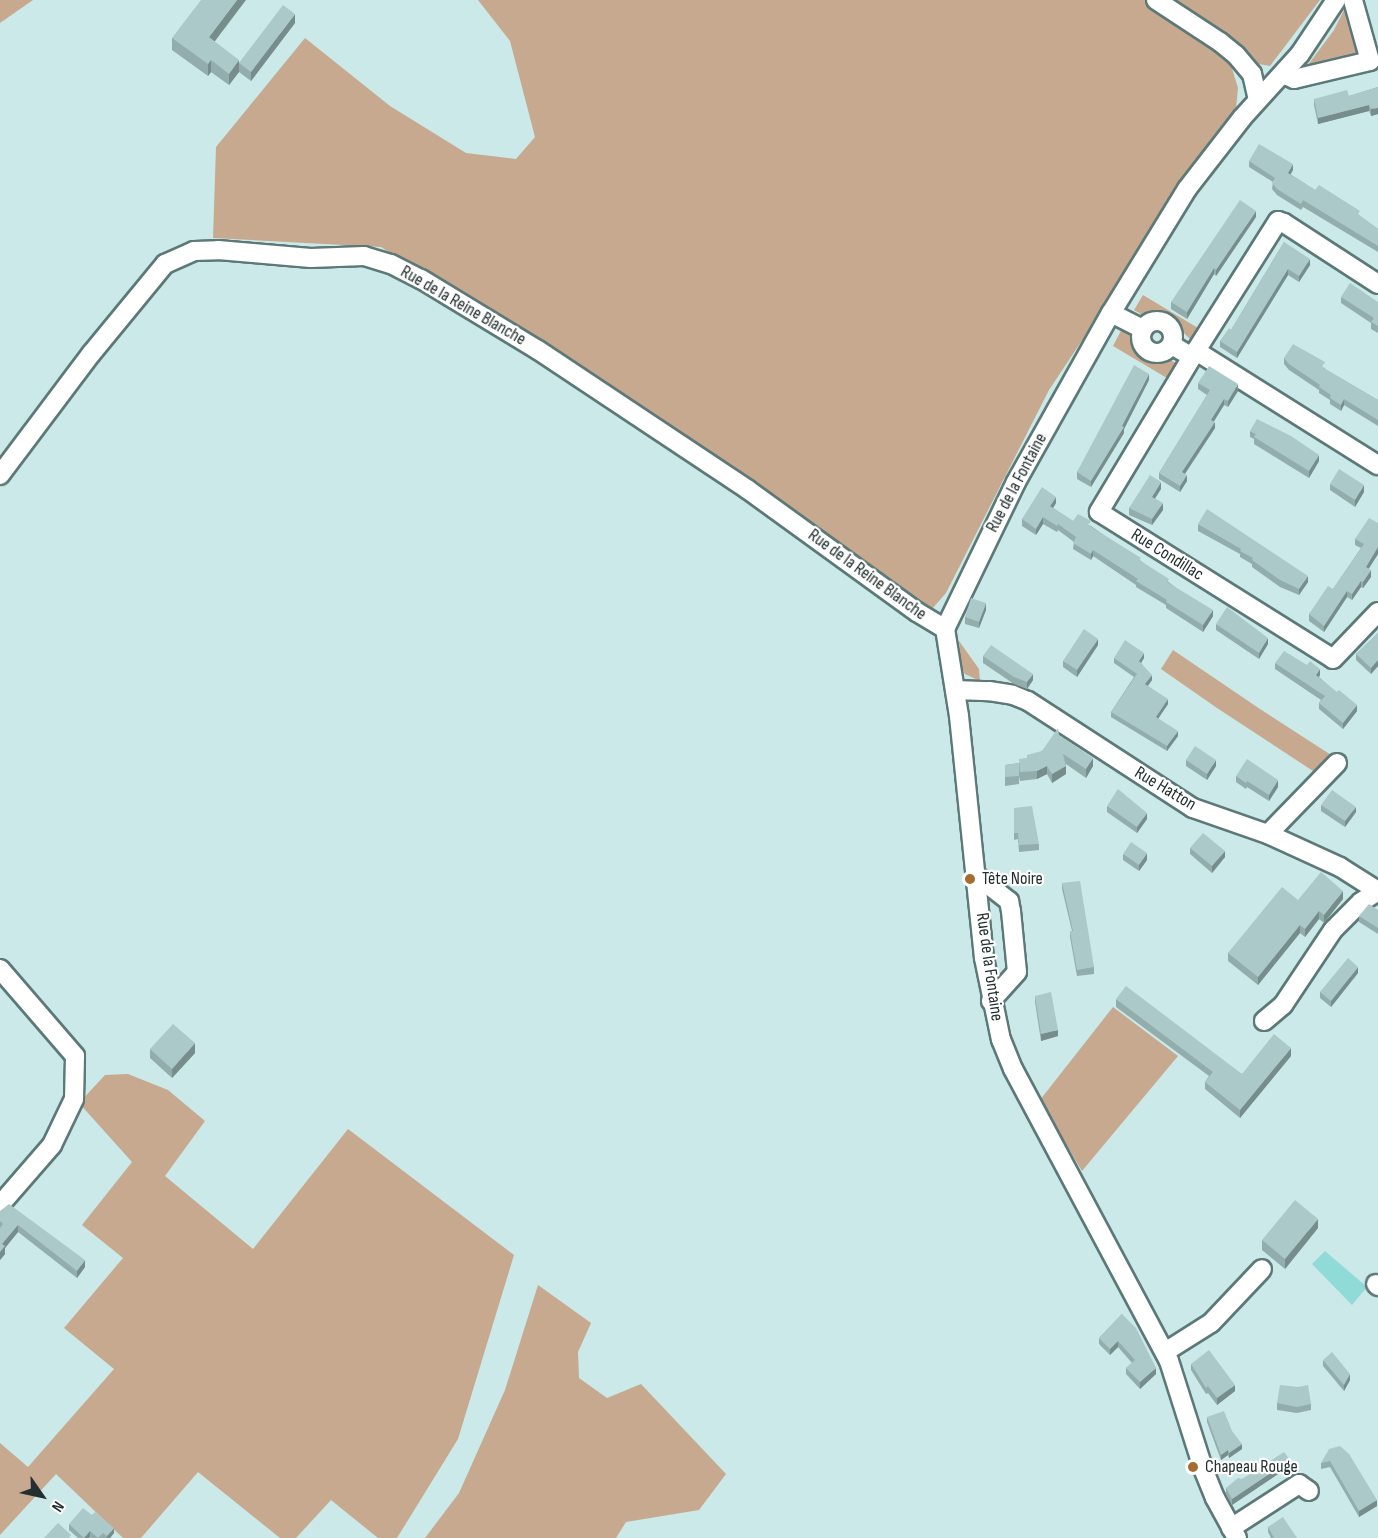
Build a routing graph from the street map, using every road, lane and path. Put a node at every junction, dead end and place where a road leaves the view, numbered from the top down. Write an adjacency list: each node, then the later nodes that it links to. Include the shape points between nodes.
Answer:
1 (1156, 0): 5 (street, via 1236,55 1252,74)
2 (1336, 0): 4 (street, Rue de la Fontaine)
3 (1353, 0): 4 (street, via 1370,62 1294,79)
4 (1283, 74): 5 (street, Rue de la Fontaine)
5 (1262, 95): 7 (street, Rue de la Fontaine, via 1187,189)
6 (1378, 284): 8 (street, Rue Condillac, via 1278,221)
7 (1111, 313): 8 (street, via 1143,328 1140,339 1149,352 1159,354 1172,345); 12 (street, Rue de la Fontaine, via 1016,482)
8 (1197, 349): 9 (street); 11 (street, Rue Condillac, via 1099,512 1333,659)
9 (1376, 462)
10 (0, 475): 12 (street, Rue de la Reine Blanche, via 165,264 194,251 311,258 364,255 421,279 538,350 747,489)
11 (1378, 612)
12 (945, 629): 13 (street, Rue de la Fontaine)
13 (955, 690): 15 (street, Rue Hatton, via 1013,694 1193,808); 16 (street, Rue de la Fontaine)
14 (1337, 763): 15 (street)
15 (1268, 834): 17 (street, Rue Hatton, via 1340,867)
16 (977, 876): 19 (street, Rue de la Fontaine); 19 (street, via 1009,901 1011,911 1017,972)
17 (1378, 891): 20 (street, via 1333,930 1283,1005)
18 (0, 969): 21 (street, via 75,1056 74,1099 52,1145)
19 (991, 1001): 23 (street, Rue de la Fontaine, via 1012,1069)
20 (1264, 1021)
21 (0, 1205)
22 (1262, 1269): 23 (street, via 1211,1323)
23 (1165, 1352): 25 (street, Rue de la Fontaine, via 1202,1465)
24 (1309, 1491): 25 (street, via 1299,1484)
25 (1234, 1533)

